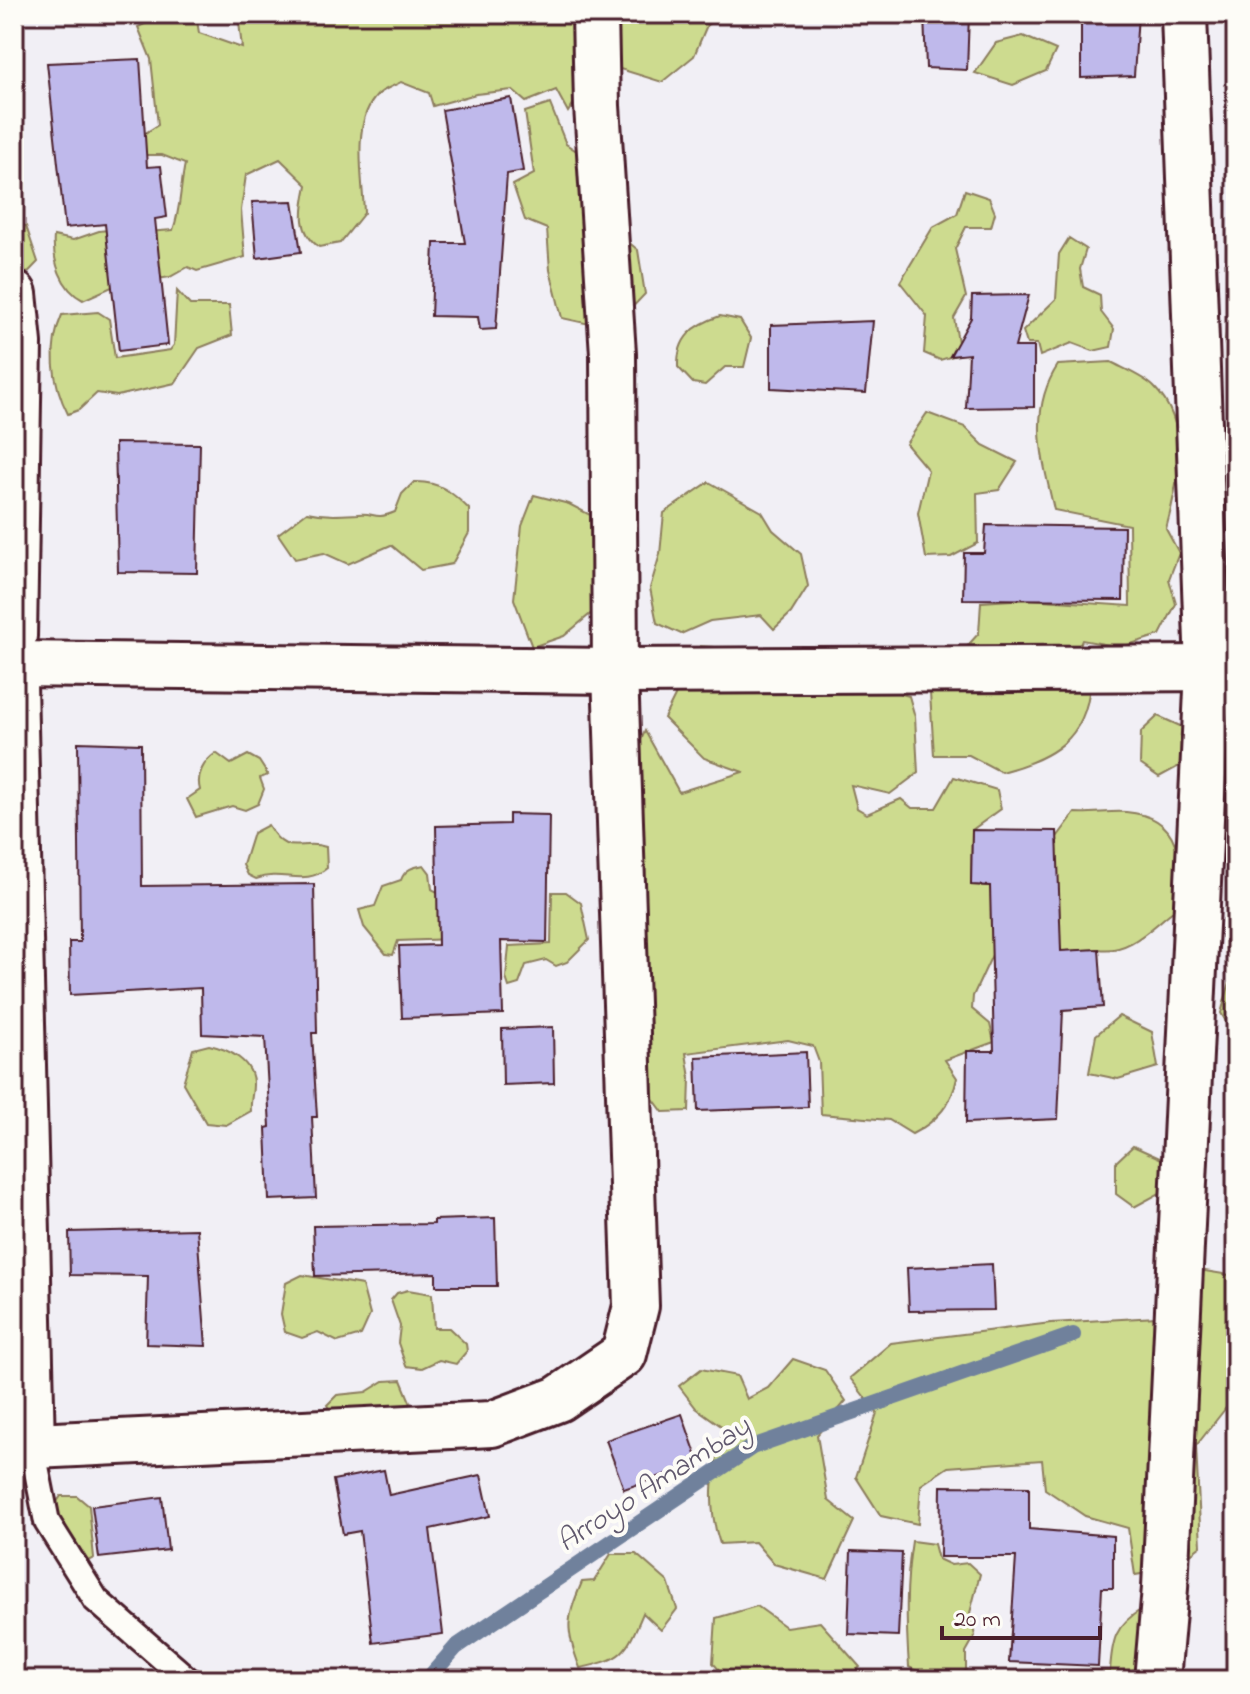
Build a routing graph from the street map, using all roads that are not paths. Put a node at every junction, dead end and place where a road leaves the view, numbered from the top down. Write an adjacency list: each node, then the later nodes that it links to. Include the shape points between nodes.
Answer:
1 (595, 14): 7 (street, via 613,354)
2 (1184, 14): 6 (street)
3 (14, 294): 4 (street, via 19,343)
4 (14, 636)
5 (14, 664): 7 (street)
6 (1222, 668): 7 (street); 11 (street)
7 (615, 671): 9 (street, via 636,1306 624,1354 558,1399 492,1424)
8 (14, 684): 9 (street)
9 (23, 1447): 10 (lane, via 47,1522 96,1600)
10 (188, 1680)
11 (1157, 1680)

